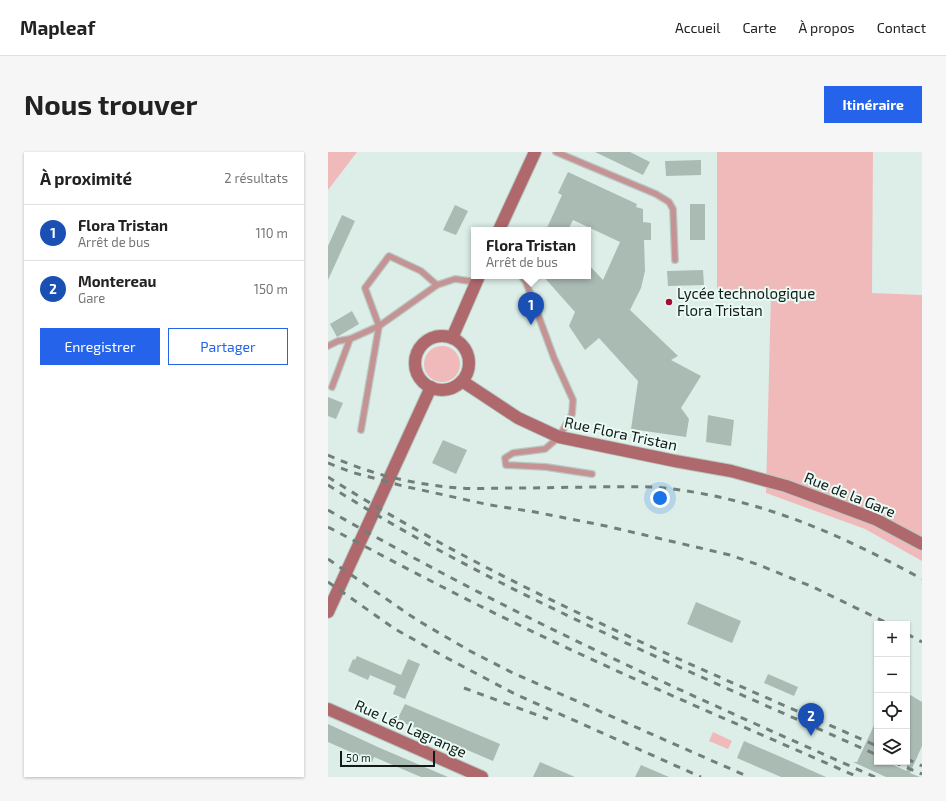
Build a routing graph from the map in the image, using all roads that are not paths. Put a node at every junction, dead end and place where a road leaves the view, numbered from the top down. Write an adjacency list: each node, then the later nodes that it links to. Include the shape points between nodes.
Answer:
1 (535, 152): 3 (main road)
2 (556, 152): 4 (lane, via 656,194 669,202 673,209)
3 (500, 227)
4 (675, 260)
5 (478, 279): 7 (lane, via 456,279); 9 (main road)
6 (524, 279): 16 (lane, via 554,358 574,400 572,414)
7 (437, 285): 8 (lane); 8 (lane, via 421,271 389,256 364,288)
8 (379, 326): 10 (lane); 15 (lane)
9 (452, 338): 12 (main road, via 460,342 468,357 468,370); 14 (main road, via 434,337 419,348 415,366 423,382)
10 (350, 339): 11 (lane); 13 (lane)
11 (328, 346)
12 (462, 381): 14 (main road, via 448,389 439,390); 16 (main road, Rue Flora Tristan, via 518,418)
13 (332, 387)
14 (431, 387): 20 (main road)
15 (361, 430)
16 (559, 437): 17 (lane, via 544,449 513,453 505,458 506,465 546,467); 18 (main road, Rue Flora Tristan, via 731,471)
17 (592, 474)
18 (786, 486): 19 (main road, Rue de la Gare, via 875,519)
19 (922, 544)
20 (328, 612)
21 (328, 709): 22 (main road, Rue Léo Lagrange)
22 (482, 777)

